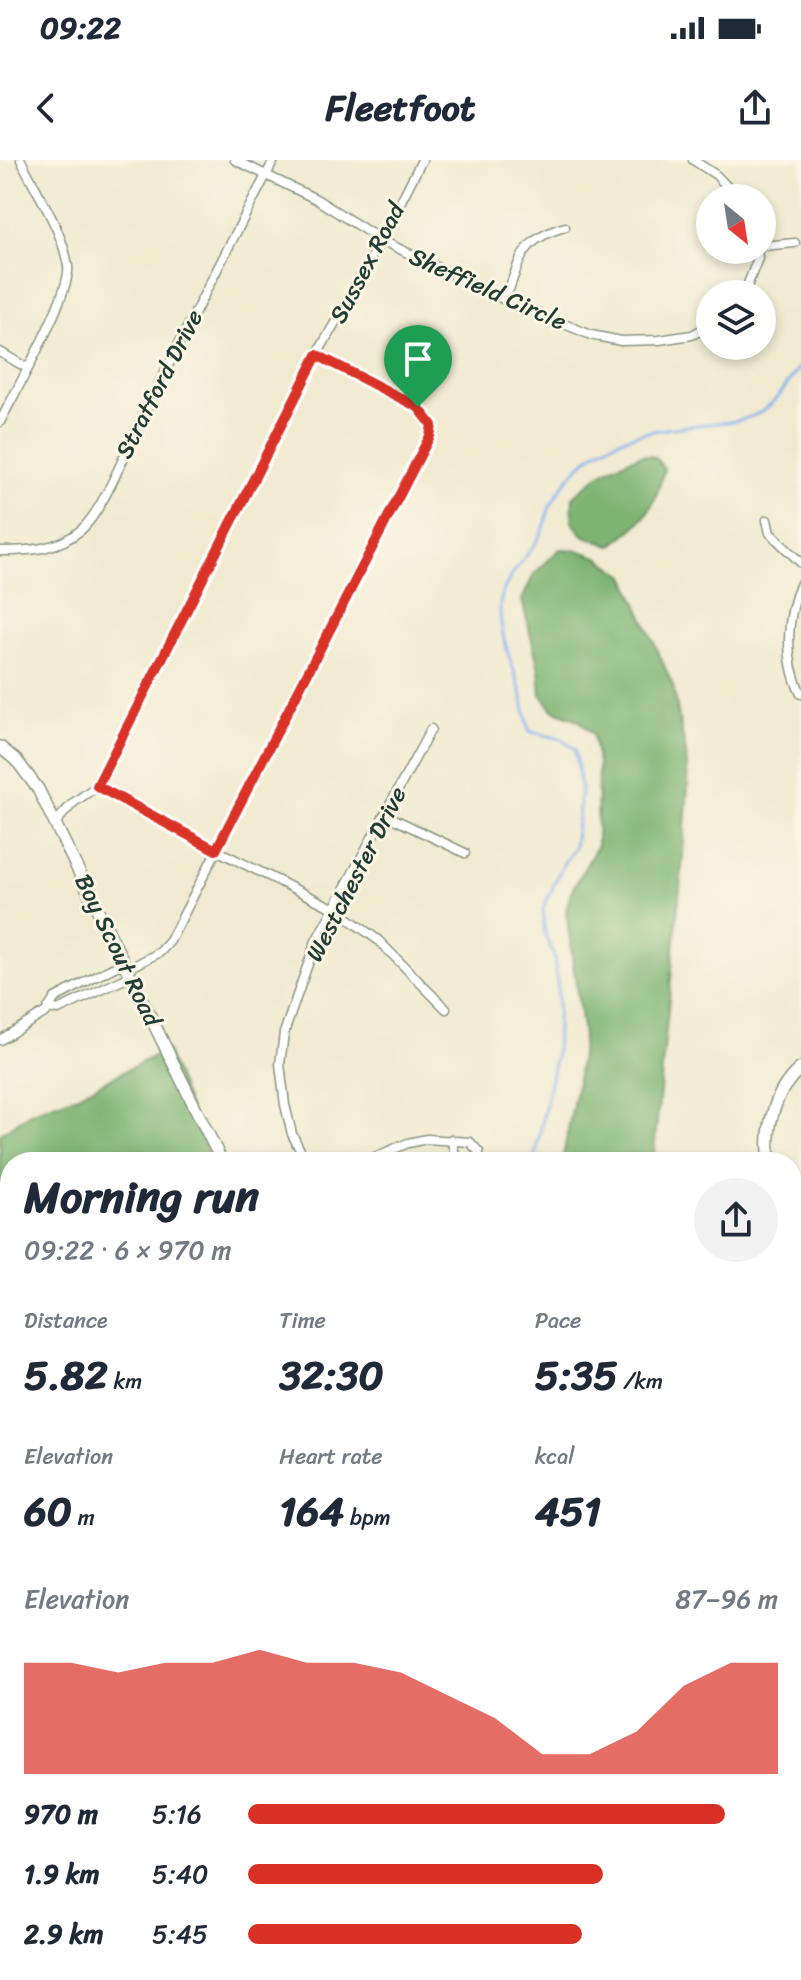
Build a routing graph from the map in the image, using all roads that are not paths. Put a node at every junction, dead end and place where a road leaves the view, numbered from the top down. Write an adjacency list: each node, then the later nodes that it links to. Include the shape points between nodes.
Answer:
1 (21, 160): 16 (street, via 62,243 69,270 58,308)
2 (235, 160): 6 (street, Sheffield Circle)
3 (274, 160): 6 (street, Stratford Drive)
4 (422, 160): 9 (street, Sussex Road)
5 (693, 160): 7 (street)
6 (265, 176): 9 (street, Sheffield Circle, via 316,199); 19 (street, Stratford Drive, via 96,513 54,546)
7 (725, 184)
8 (565, 227): 12 (street, via 542,234 527,246)
9 (381, 240): 12 (street, Sheffield Circle); 15 (street, Sussex Road)
10 (795, 243): 11 (street)
11 (776, 246)
12 (505, 300): 13 (street, Sheffield Circle, via 591,335 621,341)
13 (696, 333)
14 (0, 352): 16 (street)
15 (317, 355): 25 (street, Sussex Road); 28 (street, via 418,407 432,425 430,436)
16 (27, 368): 17 (street)
17 (0, 422)
18 (767, 520): 20 (street, via 770,533)
19 (0, 551)
20 (801, 563)
21 (801, 583): 22 (street, via 792,602 789,651)
22 (801, 694)
23 (431, 729): 26 (street, Westchester Drive)
24 (0, 747): 27 (street, Boy Scout Road, via 38,789)
25 (97, 786): 27 (street, Sussex Road); 28 (street)
26 (386, 815): 29 (street); 30 (street, Westchester Drive)
27 (55, 823): 31 (street, Boy Scout Road)
28 (216, 850): 30 (street); 31 (street, via 170,941)
29 (465, 853)
30 (335, 909): 33 (street, via 378,940); 38 (street, Westchester Drive, via 316,941 284,1033 280,1064 285,1105)
31 (128, 969): 32 (street, via 55,998); 32 (street, via 58,1010); 37 (street, Boy Scout Road)
32 (48, 1008): 34 (street)
33 (446, 1009)
34 (2, 1036)
35 (801, 1068): 42 (street, via 779,1093)
36 (451, 1139): 39 (street, via 408,1143); 40 (street); 41 (street, via 470,1142)
37 (217, 1152)
38 (301, 1152)
39 (387, 1152)
40 (454, 1152)
41 (479, 1152)
42 (769, 1152)

